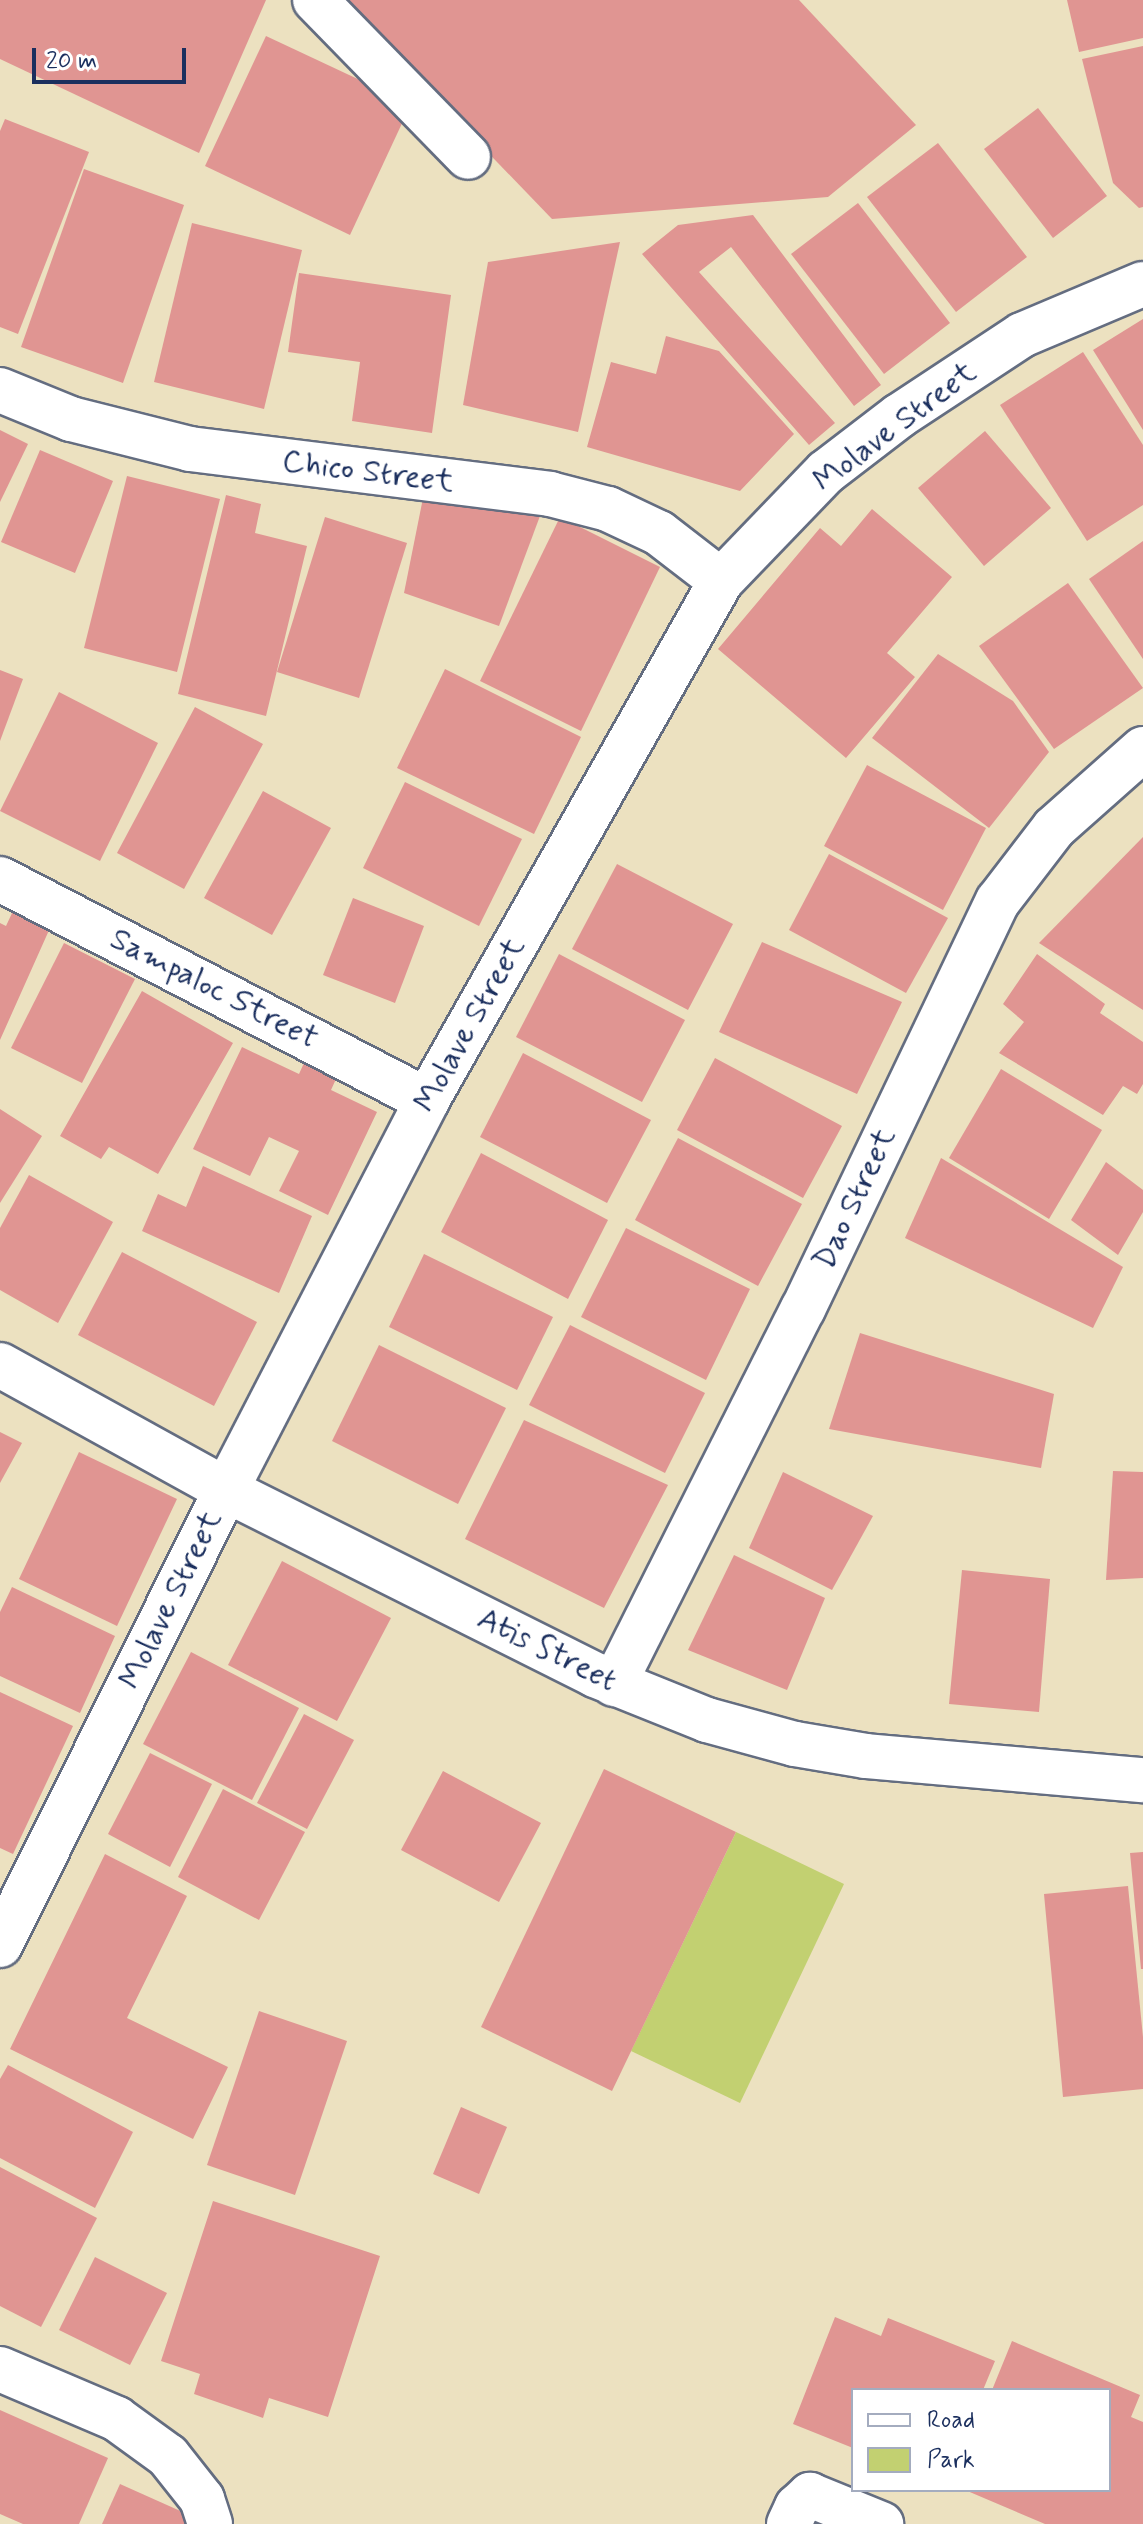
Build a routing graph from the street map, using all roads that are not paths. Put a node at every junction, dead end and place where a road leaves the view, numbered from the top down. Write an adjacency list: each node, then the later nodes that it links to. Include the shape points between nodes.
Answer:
1 (315, 0): 2 (street)
2 (468, 157)
3 (1143, 284): 5 (street, Molave Street, via 1022,335 899,416 826,472)
4 (0, 390): 5 (street, Chico Street, via 71,419 190,449 550,494 608,509 659,533)
5 (721, 581): 8 (street, Molave Street)
6 (1143, 749): 11 (street, Dao Street, via 1054,828 998,901 803,1309)
7 (0, 879): 8 (street, Sampaloc Street)
8 (427, 1100): 10 (street, Molave Street)
9 (0, 1365): 10 (street, Atis Street)
10 (226, 1490): 11 (street, Atis Street); 13 (street, Molave Street)
11 (614, 1684): 12 (street, Atis Street, via 707,1720 795,1744 866,1756)
12 (1143, 1780)
13 (3, 1930)
14 (0, 2369): 16 (street, via 117,2419 168,2456 202,2499)
15 (793, 2515): 17 (street, via 810,2495)
16 (210, 2524)
17 (881, 2524)

